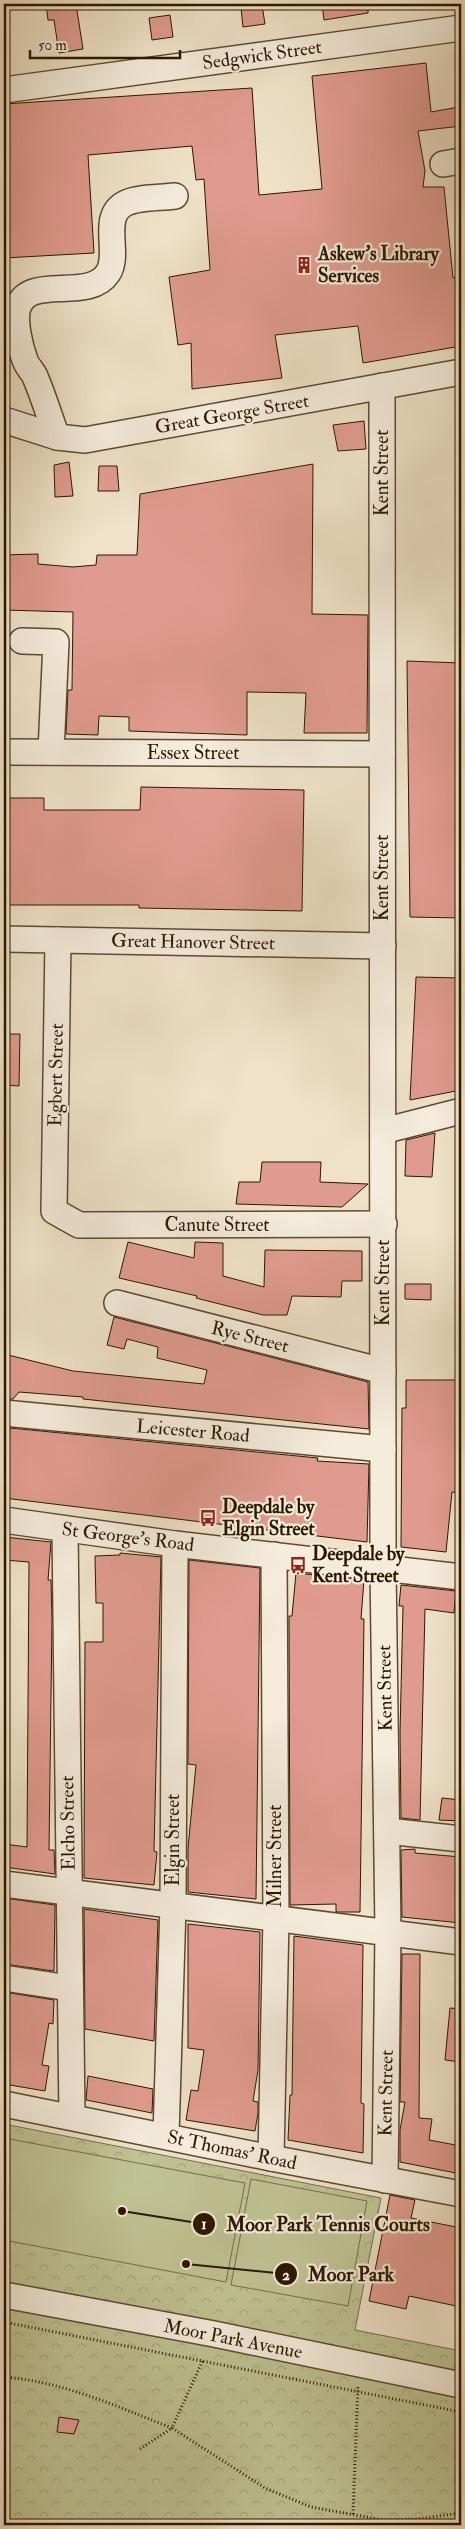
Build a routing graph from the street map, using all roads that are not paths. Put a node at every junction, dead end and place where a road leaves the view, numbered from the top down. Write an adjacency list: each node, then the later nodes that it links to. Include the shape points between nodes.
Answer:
1 (461, 28): 2 (street, Sedgwick Street)
2 (4, 90)
3 (175, 196): 7 (street, via 126,203 118,210 112,219 112,264 109,272 97,283 32,292 23,296 18,304 16,316 25,361 36,377)
4 (461, 372): 5 (street, Great George Street)
5 (382, 386): 7 (street, Great George Street, via 85,440); 11 (street, Kent Street)
6 (4, 420): 7 (street, Great George Street)
7 (57, 437)
8 (22, 641): 10 (street, via 56,642)
9 (4, 752): 10 (street, Essex Street)
10 (51, 752): 11 (street, Essex Street)
11 (382, 754): 14 (street, Kent Street)
12 (4, 939): 13 (street, Great Hanover Street)
13 (58, 940): 14 (street, Great Hanover Street); 17 (street, Egbert Street)
14 (382, 946): 16 (street, Kent Street)
15 (461, 1110): 16 (street)
16 (383, 1131): 18 (street, Kent Street)
17 (54, 1211): 18 (street, Canute Street, via 78,1226)
18 (384, 1224): 20 (street, Kent Street)
19 (117, 1303): 20 (street, Rye Street)
20 (383, 1371): 22 (street, Kent Street)
21 (4, 1413): 22 (street, Leicester Road)
22 (383, 1449): 27 (street, Kent Street)
23 (4, 1520): 24 (street, St George's Road)
24 (65, 1530): 25 (street, St George's Road); 32 (street, Elcho Street)
25 (176, 1544): 26 (street, St George's Road); 33 (street, Elgin Street)
26 (274, 1554): 27 (street, St George's Road); 34 (street, Milner Street)
27 (383, 1568): 28 (street, St George's Road); 29 (street, Kent Street)
28 (461, 1577)
29 (388, 1831): 30 (street); 35 (street, Kent Street)
30 (461, 1839)
31 (4, 1884): 32 (street)
32 (69, 1891): 33 (street); 38 (street, Elcho Street)
33 (185, 1908): 34 (street); 41 (street, Elgin Street)
34 (276, 1918): 35 (street); 42 (street, Milner Street)
35 (388, 1932): 36 (street); 43 (street, Kent Street)
36 (461, 1942)
37 (4, 1978): 38 (street)
38 (69, 1988): 40 (street, Elcho Street)
39 (4, 2104): 40 (street, St Thomas' Road)
40 (72, 2116): 41 (street, St Thomas' Road)
41 (166, 2136): 42 (street, St Thomas' Road)
42 (271, 2158): 43 (street, St Thomas' Road)
43 (385, 2180): 44 (street, St Thomas' Road)
44 (461, 2194)
45 (4, 2295): 46 (street, Moor Park Avenue)
46 (461, 2385)

